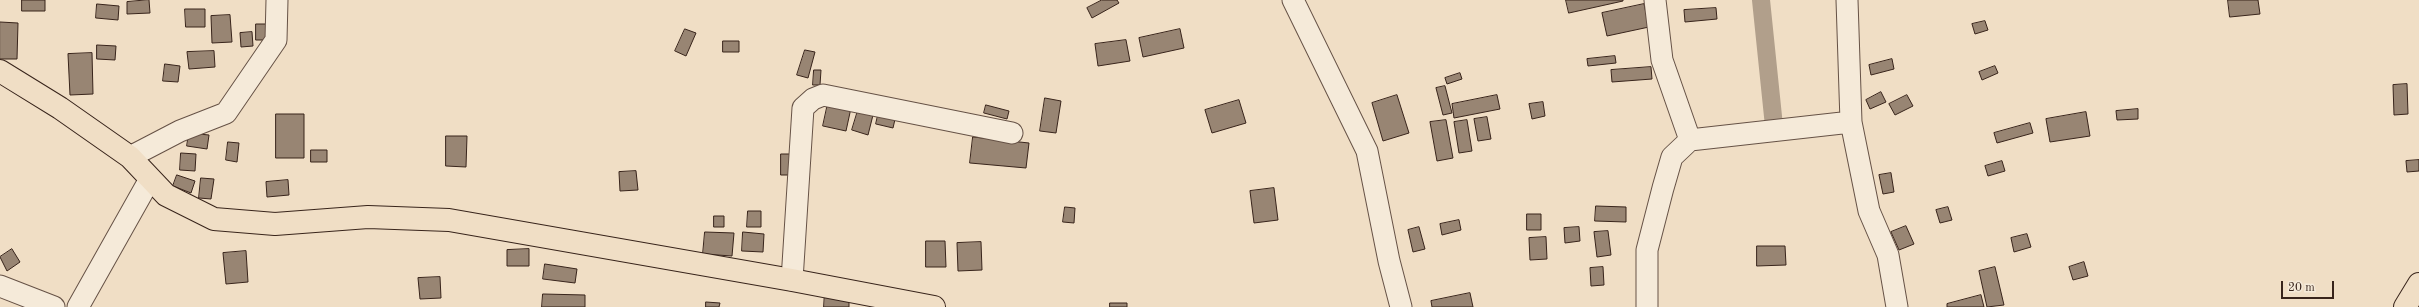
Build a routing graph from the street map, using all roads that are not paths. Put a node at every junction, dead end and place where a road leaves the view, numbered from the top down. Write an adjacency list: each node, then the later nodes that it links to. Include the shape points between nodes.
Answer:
1 (277, 0): 9 (street, via 276,40 226,113 180,131)
2 (1293, 0): 17 (street, via 1366,151)
3 (1655, 0): 8 (street, via 1662,60)
4 (1847, 0): 6 (street)
5 (0, 71): 9 (main road, via 60,108)
6 (1851, 122): 8 (street); 19 (street, via 1869,211 1888,255)
7 (1012, 133): 11 (street, via 823,95 813,99 803,108)
8 (1690, 140): 18 (street, via 1672,157 1661,194 1647,250)
9 (130, 157): 10 (main road)
10 (150, 178): 11 (main road, via 166,195 214,219 275,224 368,217 449,220); 15 (street)
11 (792, 280): 16 (main road)
12 (2419, 284): 20 (main road)
13 (0, 286): 14 (street)
14 (54, 307)
15 (78, 307)
16 (934, 307)
17 (1401, 307)
18 (1647, 307)
19 (1897, 307)
20 (2405, 307)

